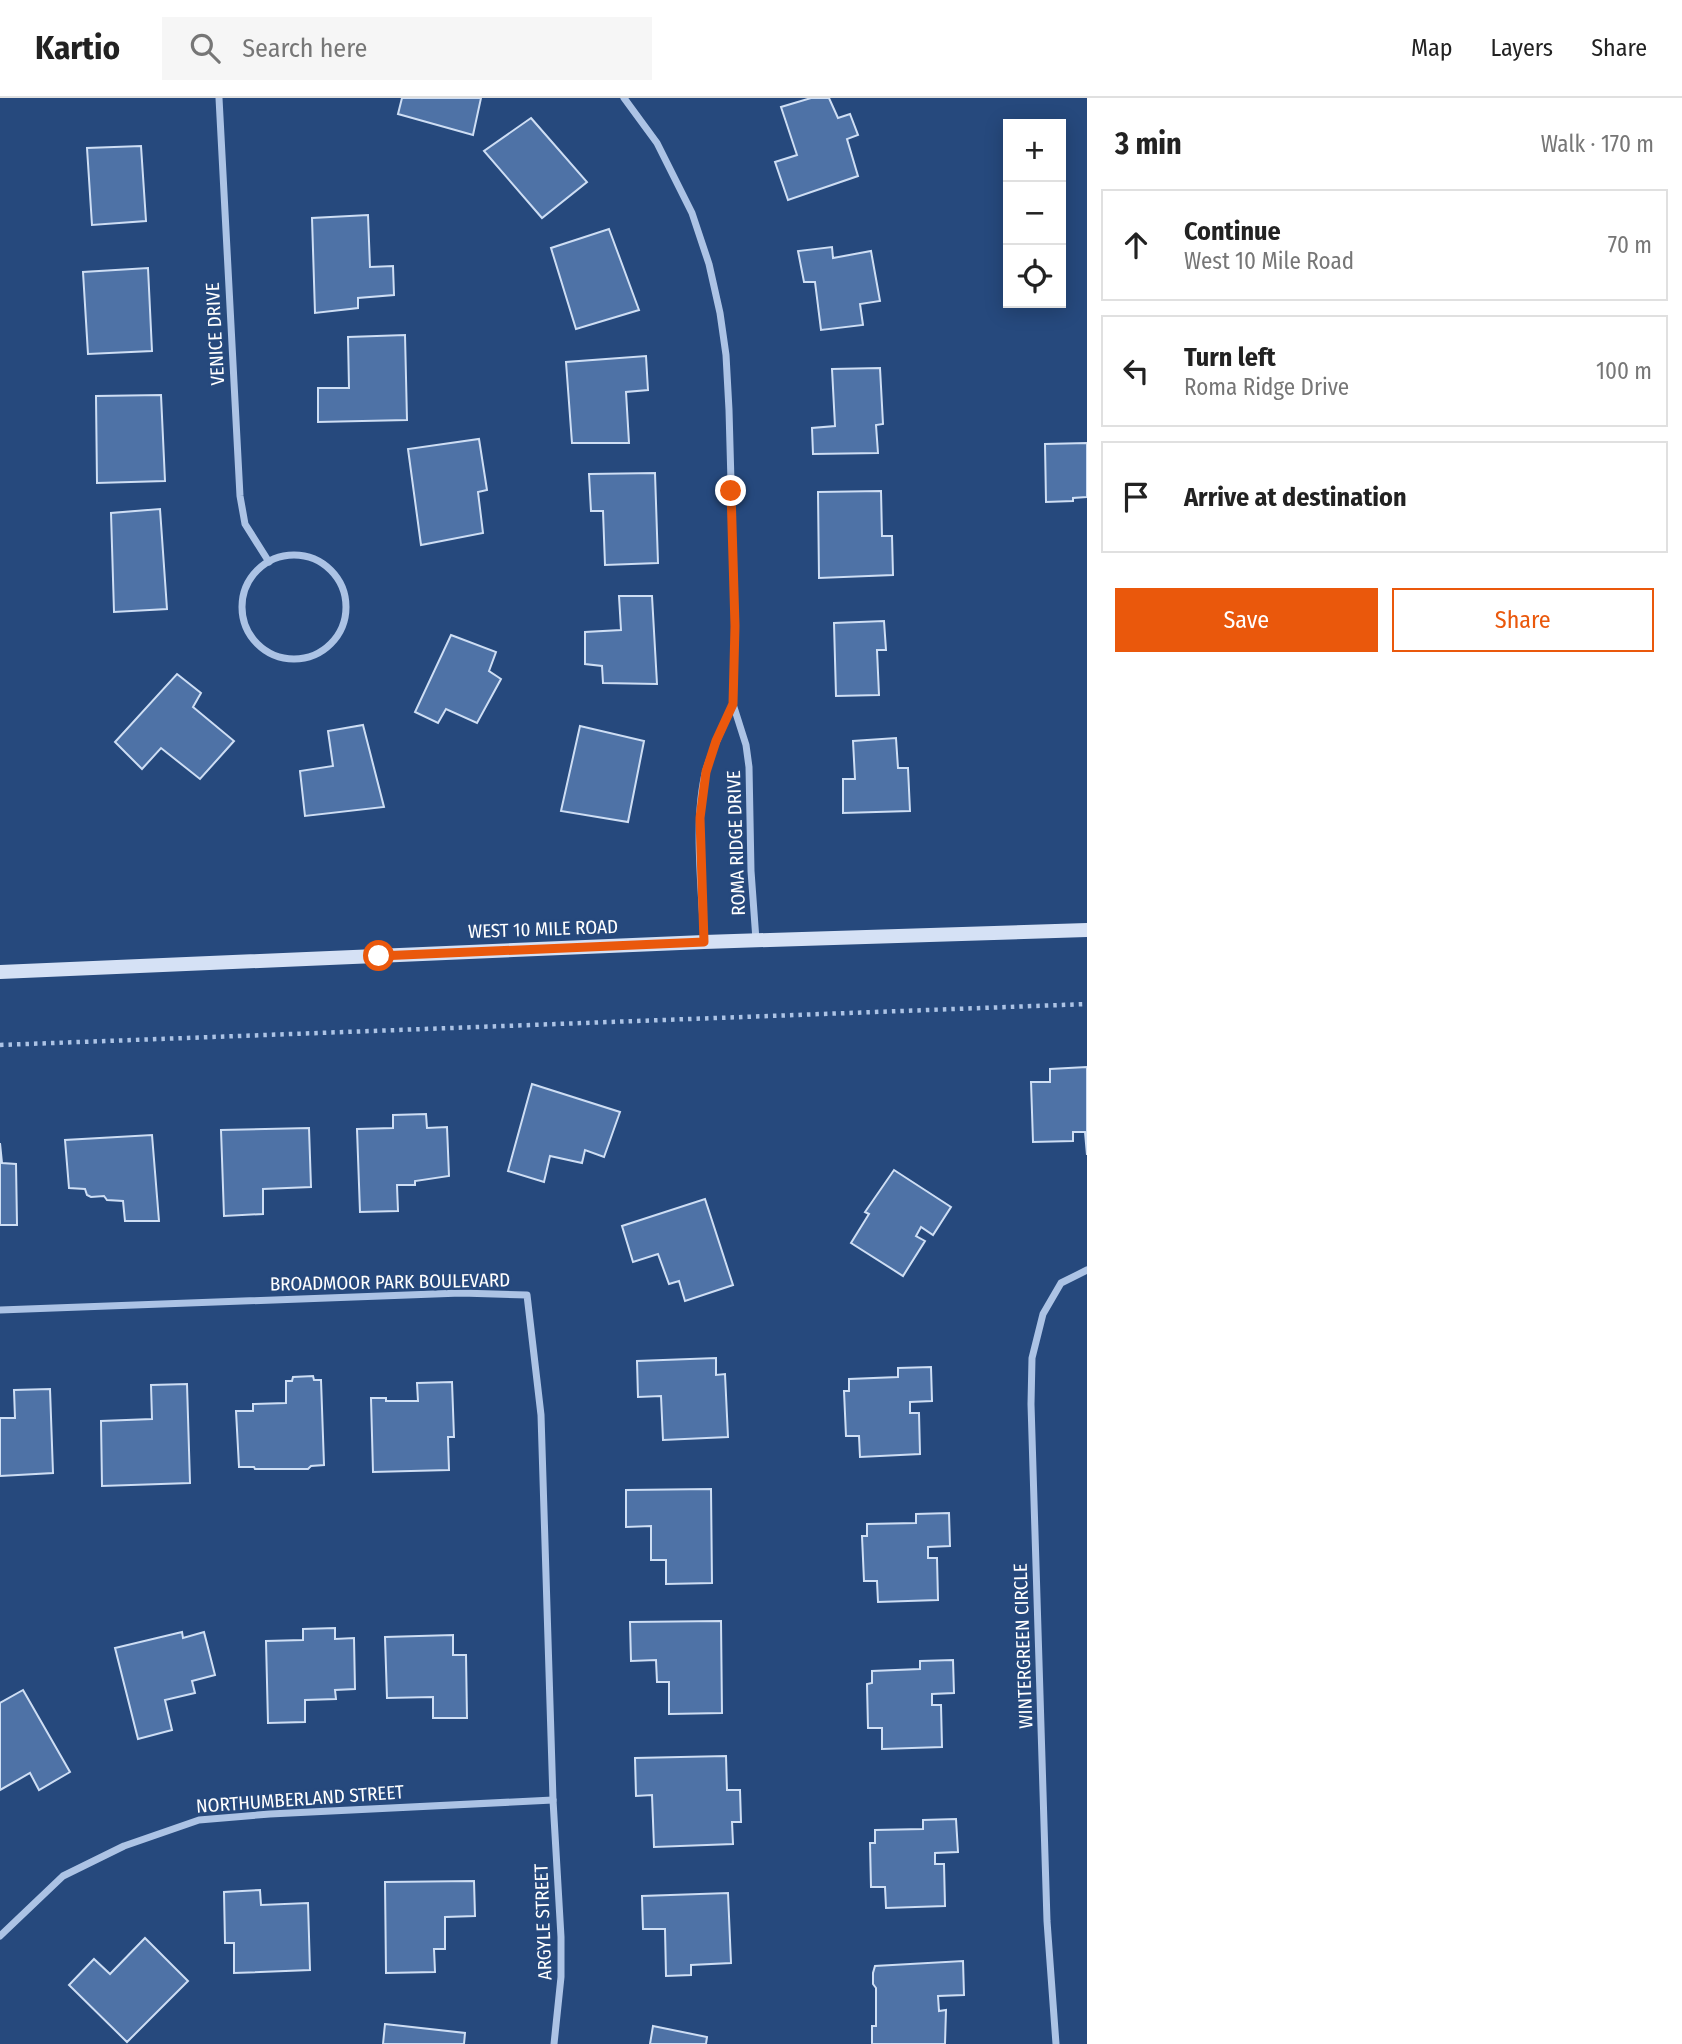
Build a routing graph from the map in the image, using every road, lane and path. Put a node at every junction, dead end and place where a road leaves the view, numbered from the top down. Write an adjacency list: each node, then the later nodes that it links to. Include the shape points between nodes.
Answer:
1 (219, 98): 3 (street, VENICE DRIVE, via 240,496 245,524)
2 (624, 98): 4 (street, ROMA RIDGE DRIVE, via 657,143 692,213 720,313 729,410)
3 (269, 562): 3 (street, via 301,555 330,569 340,582 346,614 332,643 318,653 301,659 267,651 245,624 246,588)
4 (733, 704): 6 (street, ROMA RIDGE DRIVE, via 749,767); 7 (street, ROMA RIDGE DRIVE, via 706,772 700,818)
5 (1087, 930): 6 (main road, WEST 10 MILE ROAD)
6 (756, 940): 7 (main road, WEST 10 MILE ROAD)
7 (704, 942): 8 (main road, WEST 10 MILE ROAD)
8 (0, 972)
9 (1087, 1004): 10 (path)
10 (0, 1045)
11 (1087, 1270): 16 (street, WINTERGREEN CIRCLE, via 1061,1283 1044,1314 1032,1358 1047,1922)
12 (0, 1310): 13 (street, BROADMOOR PARK BOULEVARD, via 461,1293 527,1295 541,1415)
13 (553, 1800): 14 (street, NORTHUMBERLAND STREET, via 199,1820 124,1846 63,1876); 15 (street, ARGYLE STREET, via 561,1937)
14 (0, 1936)
15 (554, 2044)
16 (1056, 2044)

